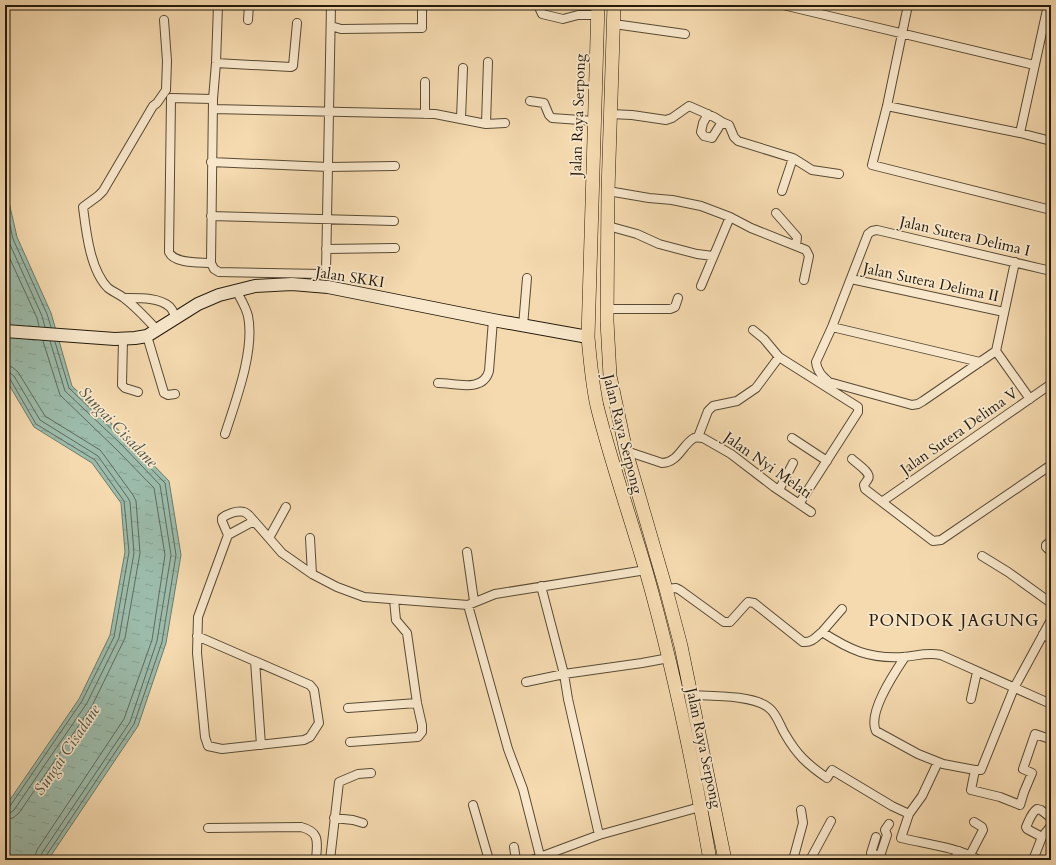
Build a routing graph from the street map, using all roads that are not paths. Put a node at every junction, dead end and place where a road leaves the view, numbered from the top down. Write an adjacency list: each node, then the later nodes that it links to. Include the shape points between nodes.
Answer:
1 (218, 5): 20 (street)
2 (248, 5): 13 (street)
3 (331, 5): 16 (street)
4 (422, 5): 16 (street, via 422,28 341,29)
5 (538, 5): 10 (street, via 542,14 563,19)
6 (614, 5): 15 (main road, Jalan Raya Serpong)
7 (783, 5): 17 (street)
8 (908, 5): 17 (street)
9 (1048, 5): 11 (street)
10 (598, 10): 33 (main road, Jalan Raya Serpong)
11 (1048, 19): 21 (street)
12 (164, 20): 65 (street, via 166,90 153,106 103,191 83,207 96,268 108,287)
13 (248, 20)
14 (297, 23): 20 (street, via 294,66)
15 (614, 24): 18 (street); 30 (main road, Jalan Raya Serpong)
16 (331, 26): 28 (street)
17 (901, 32): 21 (street); 26 (street)
18 (685, 34)
19 (488, 62): 36 (street)
20 (216, 63): 24 (street)
21 (1034, 65): 37 (street)
22 (463, 68): 32 (street)
23 (425, 82): 29 (street)
24 (213, 100): 27 (street); 58 (street, via 171,98 169,252 175,258)
25 (530, 101): 33 (street, via 544,103 552,118)
26 (887, 106): 37 (street); 46 (street, via 872,165)
27 (213, 109): 28 (street); 40 (street)
28 (329, 111): 29 (street); 42 (street)
29 (425, 114): 32 (street)
30 (610, 114): 31 (street, via 666,120 689,106); 44 (main road, Jalan Raya Serpong)
31 (708, 114): 34 (street); 34 (street, via 701,132 704,136 712,138)
32 (461, 118): 36 (street)
33 (594, 121): 76 (main road, Jalan Raya Serpong)
34 (722, 122): 39 (street, via 729,125 734,138 738,141)
35 (505, 123): 36 (street)
36 (486, 124)
37 (1020, 133): 38 (street)
38 (1051, 141)
39 (793, 158): 43 (street, via 812,170); 45 (street)
40 (211, 162): 42 (street); 48 (street)
41 (394, 166): 42 (street)
42 (328, 167): 50 (street)
43 (839, 174)
44 (608, 191): 49 (street, via 694,204); 52 (main road, Jalan Raya Serpong)
45 (782, 191)
46 (1051, 210)
47 (776, 213): 53 (street, via 797,237)
48 (211, 216): 50 (street); 58 (street)
49 (730, 217): 53 (street); 56 (street)
50 (327, 218): 51 (street); 55 (street)
51 (394, 221)
52 (608, 226): 56 (street, via 637,234 659,244); 67 (main road, Jalan Raya Serpong)
53 (796, 246): 62 (street, via 806,250 809,256)
54 (395, 248): 55 (street)
55 (326, 249): 58 (street, via 327,269 322,274 219,272)
56 (713, 256): 63 (street)
57 (1015, 262): 59 (street, Jalan Sutera Delima I); 61 (street, Jalan Sutera Delima I, via 878,230 868,234); 68 (street)
58 (210, 263)
59 (1051, 271)
60 (527, 278): 71 (street)
61 (851, 279): 68 (street, Jalan Sutera Delima II); 72 (street)
62 (804, 280)
63 (701, 286)
64 (236, 290): 69 (main road, Jalan SKKI, via 198,304); 70 (main road, Jalan SKKI, via 292,284 328,287); 86 (street, via 247,314 249,335 246,362)
65 (124, 298): 69 (street, via 139,298 161,303 168,306); 75 (street, via 146,317)
66 (678, 298): 67 (street, via 675,307 670,309)
67 (607, 309): 89 (main road, Jalan Raya Serpong, via 610,376)
68 (1004, 312): 78 (street)
69 (176, 318): 75 (main road, Jalan SKKI)
70 (493, 320): 71 (main road, Jalan SKKI); 81 (street, via 485,379 468,386)
71 (523, 326): 76 (main road, Jalan SKKI)
72 (832, 327): 80 (street); 80 (street, via 816,362 819,373 829,382 912,405 923,401)
73 (753, 330): 79 (street)
74 (5, 331): 77 (main road, Jalan SKKI)
75 (152, 333): 77 (main road, Jalan SKKI); 84 (street, via 164,393)
76 (588, 337): 95 (main road, Jalan Raya Serpong, via 597,405)
77 (119, 339): 83 (street, via 122,385)
78 (996, 351): 80 (street); 85 (street)
79 (779, 357): 87 (street, via 756,388 737,401 713,406 708,410); 91 (street, via 858,407 858,412)
80 (980, 362)
81 (438, 383)
82 (1051, 384): 85 (street, Jalan Sutera Delima V)
83 (138, 392)
84 (175, 394)
85 (1030, 399): 97 (street, Jalan Sutera Delima V)
86 (225, 434)
87 (698, 437): 89 (street, via 667,463); 96 (street, Jalan Nyi Melati, via 731,454)
88 (792, 438): 91 (street)
89 (626, 451): 94 (main road, Jalan Raya Serpong)
90 (852, 459): 97 (street, via 869,476 864,485 865,489)
91 (827, 462): 98 (street)
92 (793, 464): 96 (street)
93 (1051, 465): 97 (street, via 936,542)
94 (631, 468): 95 (main road); 112 (main road, Jalan Raya Serpong)
95 (615, 470): 109 (main road, Jalan Raya Serpong)
96 (779, 490): 98 (street, Jalan Nyi Melati)
97 (883, 501)
98 (799, 504): 100 (street, Jalan Nyi Melati)
99 (286, 507): 103 (street)
100 (811, 512)
101 (254, 520): 102 (street); 102 (street, via 242,511 226,514 222,521); 103 (street)
102 (228, 535): 120 (street, via 198,617)
103 (269, 538): 110 (street, via 282,553)
104 (310, 538): 110 (street)
105 (1051, 541): 107 (street, via 1046,545)
106 (467, 552): 114 (street)
107 (1051, 552)
108 (982, 556): 115 (street)
109 (646, 570): 111 (street); 123 (main road, Jalan Raya Serpong)
110 (312, 574): 113 (street, via 350,593)
111 (541, 586): 114 (street, via 495,594); 126 (street)
112 (666, 589): 118 (street, via 680,590 724,622 730,622 748,602 754,602 803,642 811,641); 129 (main road, Jalan Raya Serpong)
113 (394, 600): 114 (street); 131 (street, via 396,620 407,633)
114 (471, 603): 159 (street, via 508,749 523,789)
115 (1051, 603)
116 (842, 609): 118 (street)
117 (1051, 620): 119 (street)
118 (822, 632): 122 (street, via 842,645 866,655)
119 (1043, 634): 121 (street); 128 (street)
120 (197, 636): 124 (street); 136 (street, via 205,737 208,746 222,749)
121 (1051, 639)
122 (905, 657): 125 (street, via 922,653 941,655); 137 (street, via 884,690 873,726 876,731)
123 (669, 658): 126 (street); 141 (main road, Jalan Raya Serpong)
124 (255, 661): 136 (street); 136 (street, via 310,685 314,690 319,723 307,739)
125 (977, 672): 128 (street); 130 (street)
126 (564, 674): 127 (street); 152 (street)
127 (526, 682)
128 (1014, 688): 132 (street); 138 (street, via 983,768)
129 (691, 695): 143 (street, via 743,698 769,708 802,759 813,768 827,778 832,770); 166 (main road, Jalan Raya Serpong)
130 (971, 699)
131 (417, 703): 133 (street); 135 (street, via 422,725 422,732 418,737)
132 (1051, 704)
133 (348, 708)
134 (1051, 736): 138 (street, via 1050,739 1035,734 1023,769 1032,773 1020,805 971,790)
135 (350, 742)
136 (261, 745)
137 (938, 762): 138 (street); 143 (street, via 922,796)
138 (975, 770)
139 (372, 773): 144 (street, via 358,774 339,782)
140 (473, 805): 162 (street)
141 (700, 807): 152 (street); 165 (main road, Jalan Raya Serpong)
142 (801, 810): 167 (street, via 803,823)
143 (909, 814): 156 (street, via 901,838)
144 (334, 818): 148 (street); 161 (street)
145 (1051, 818): 154 (street, via 1037,809 1028,821 1027,829)
146 (831, 821): 168 (street)
147 (974, 822): 157 (street, via 983,830)
148 (363, 823)
149 (889, 824): 158 (street, via 885,830 887,835 880,856)
150 (1051, 826): 154 (street)
151 (208, 828): 160 (street, via 308,829 315,833 317,838)
152 (599, 835): 159 (street)
153 (876, 837): 158 (street)
154 (1042, 837): 171 (street)
155 (514, 847): 163 (street)
156 (959, 851): 157 (street); 169 (street)
157 (970, 855): 170 (street)
158 (870, 856)
159 (541, 858): 164 (street)
160 (316, 860)
161 (330, 860)
162 (489, 860)
163 (516, 860)
164 (532, 860)
165 (710, 860)
166 (725, 860)
167 (793, 860)
168 (810, 860)
169 (954, 860)
170 (979, 860)
171 (1033, 860)

